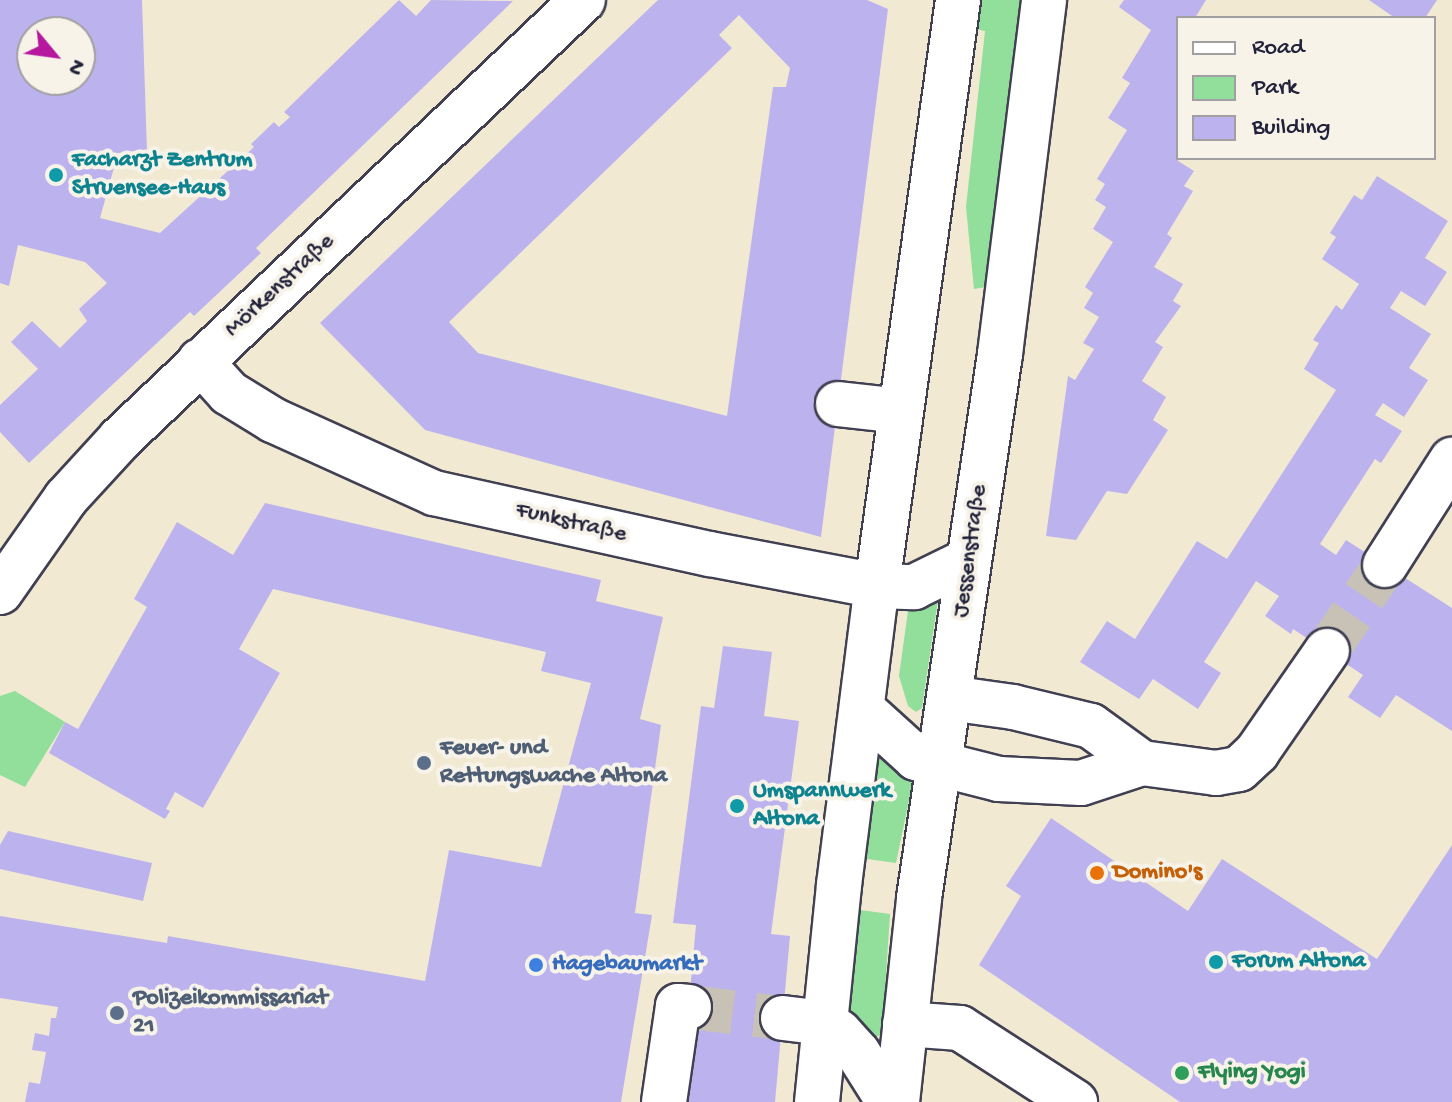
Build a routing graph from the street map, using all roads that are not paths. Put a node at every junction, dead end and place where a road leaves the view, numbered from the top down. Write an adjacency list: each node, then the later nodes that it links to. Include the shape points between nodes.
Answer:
1 (958, 0): 6 (street)
2 (1044, 0): 8 (street, Jessenstraße)
3 (558, 8): 4 (street, Mörkenstraße)
4 (200, 361): 10 (street, Mörkenstraße, via 77,486); 11 (street, Funkstraße, via 229,393 273,420 434,493)
5 (838, 404): 6 (street)
6 (901, 411): 11 (street)
7 (1452, 460): 9 (street)
8 (969, 560): 11 (street, Funkstraße, via 914,587); 13 (street, Jessenstraße)
9 (1385, 565)
10 (5, 572)
11 (877, 586): 14 (street)
12 (1327, 651): 15 (street, via 1257,752 1239,769 1216,773)
13 (949, 698): 15 (street, via 1091,726); 16 (street, Jessenstraße)
14 (862, 709): 16 (street, via 916,758); 18 (street)
15 (1142, 763): 16 (street, via 1081,783 999,779)
16 (938, 766): 19 (street, Jessenstraße)
17 (683, 1006): 20 (street)
18 (803, 1021): 21 (street); 22 (street, via 858,1053)
19 (905, 1024): 23 (street, Jessenstraße); 24 (street, via 960,1028)
20 (664, 1102)
21 (817, 1102)
22 (889, 1102)
23 (897, 1102)
24 (1075, 1102)

